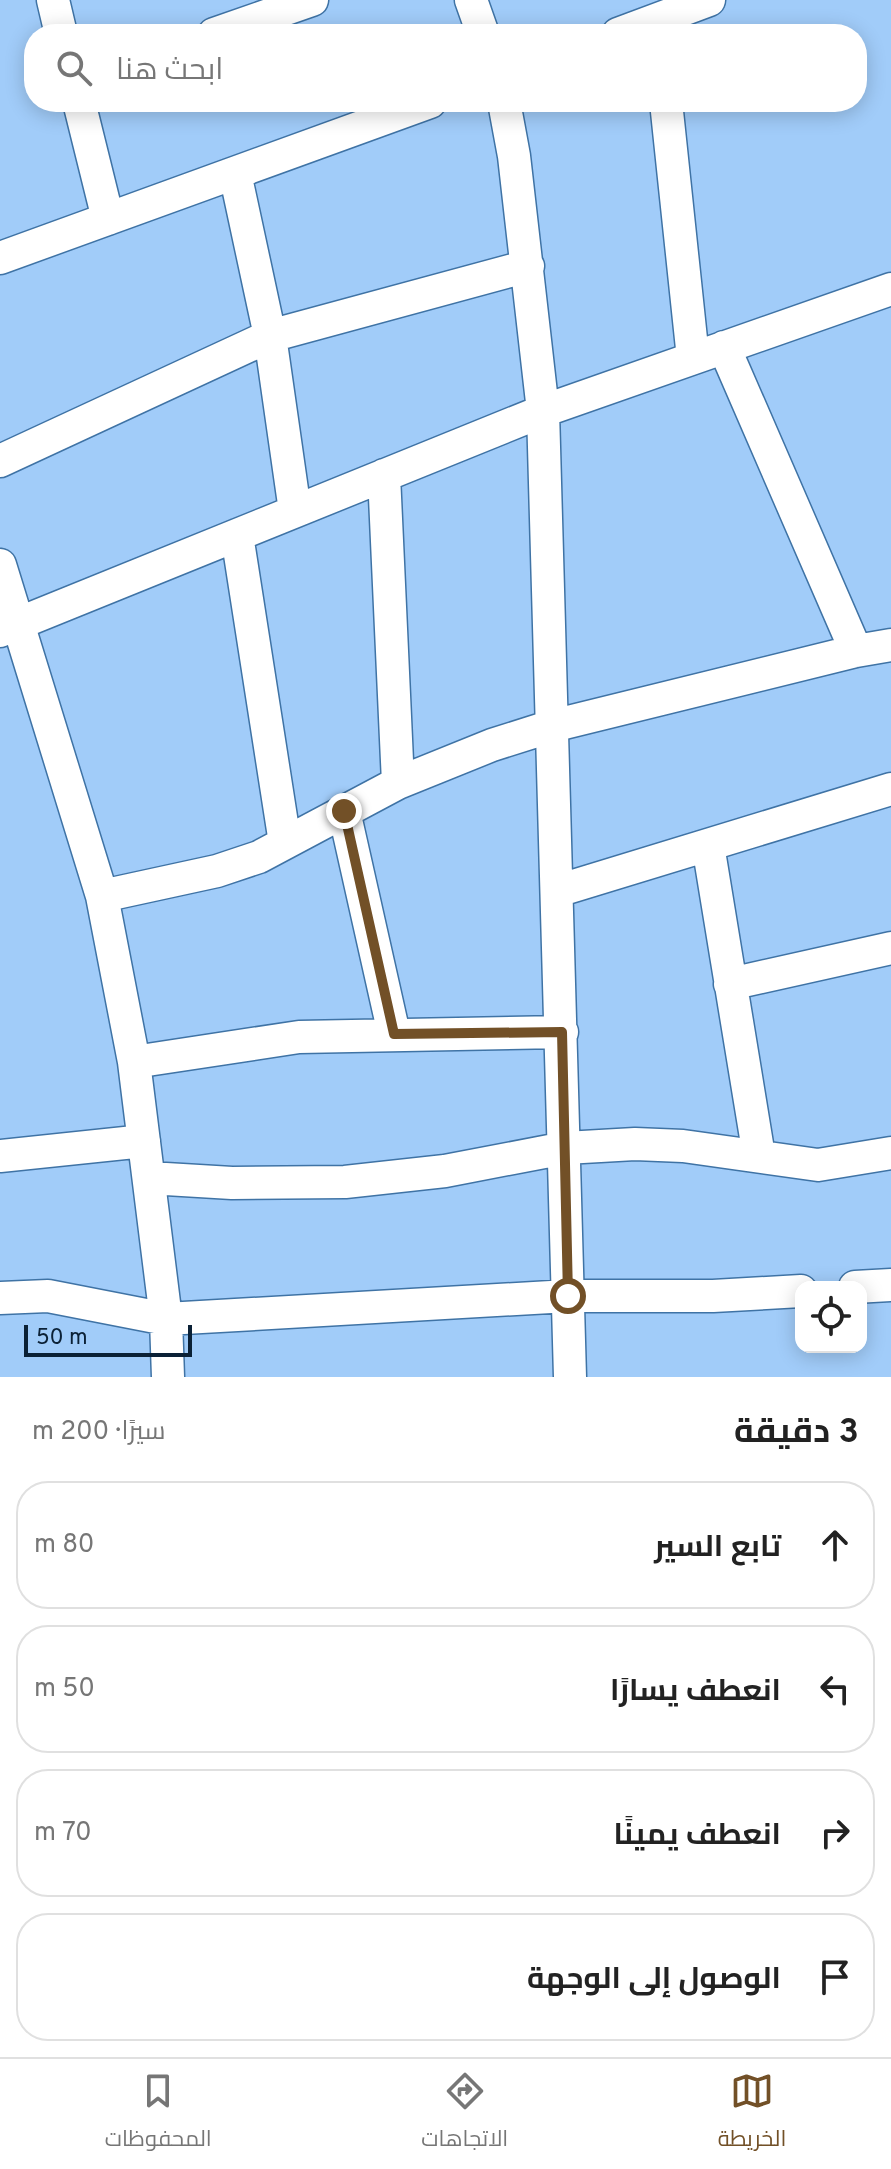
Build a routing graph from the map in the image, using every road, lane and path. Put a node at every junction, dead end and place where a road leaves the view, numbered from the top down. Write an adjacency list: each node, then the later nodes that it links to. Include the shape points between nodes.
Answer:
1 (53, 0): 5 (street)
2 (312, 0): 6 (street)
3 (471, 0): 7 (street)
4 (709, 0): 8 (street)
5 (59, 24)
6 (243, 24)
7 (479, 24)
8 (664, 24)
9 (81, 112): 14 (street)
10 (403, 112): 13 (street)
11 (506, 112): 16 (street)
12 (667, 112): 20 (street)
13 (235, 173): 14 (street); 18 (street)
14 (108, 219): 15 (street)
15 (0, 258)
16 (528, 266): 18 (street); 21 (street)
17 (891, 289): 19 (street)
18 (270, 336): 22 (street); 24 (street)
19 (724, 347): 20 (street); 29 (street)
20 (693, 358): 21 (street)
21 (543, 411): 23 (street); 30 (street)
22 (0, 461)
23 (384, 475): 24 (street); 31 (street)
24 (295, 511): 25 (street)
25 (237, 535): 27 (street); 34 (street)
26 (0, 567): 27 (street)
27 (8, 628): 37 (street, via 69,785)
28 (891, 645): 29 (street)
29 (856, 651): 30 (street)
30 (552, 726): 31 (street); 36 (street)
31 (398, 783): 33 (street)
32 (888, 798): 35 (street)
33 (344, 811): 34 (street); 41 (street)
34 (285, 843): 37 (street, via 217,871)
35 (708, 845): 36 (street); 39 (street)
36 (557, 891): 40 (street)
37 (102, 896): 42 (street)
38 (891, 948): 39 (street)
39 (730, 984): 47 (street)
40 (562, 1032): 41 (street); 44 (street)
41 (394, 1034): 42 (street, via 299,1037)
42 (134, 1062): 43 (street)
43 (144, 1141): 46 (street); 48 (street)
44 (565, 1148): 47 (street, via 635,1144); 48 (street, via 445,1171 345,1182); 52 (street)
45 (891, 1153): 47 (street, via 818,1165)
46 (0, 1156)
47 (759, 1156)
48 (149, 1178): 54 (street)
49 (891, 1285): 50 (street)
50 (867, 1286)
51 (795, 1291): 52 (street)
52 (568, 1296): 54 (street); 56 (street)
53 (0, 1298): 54 (street, via 48,1296)
54 (166, 1319): 55 (street)
55 (168, 1377)
56 (570, 1377)

